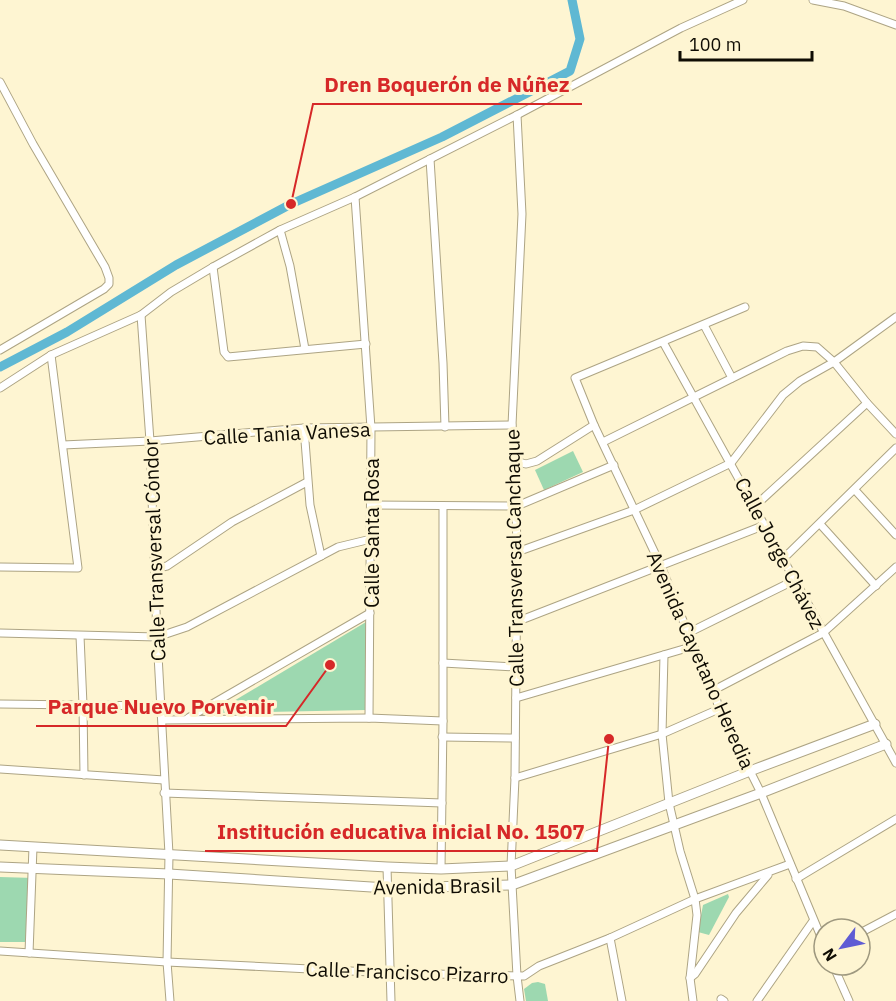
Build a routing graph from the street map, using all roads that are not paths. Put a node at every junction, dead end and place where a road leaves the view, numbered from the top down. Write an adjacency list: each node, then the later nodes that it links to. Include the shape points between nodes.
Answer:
1 (743, 0): 5 (street, via 681,28)
2 (813, 0): 3 (street, via 844,6)
3 (896, 25)
4 (0, 82): 17 (street, via 105,267 109,284)
5 (517, 115): 6 (street); 25 (street, Calle Transversal Canchaque, via 522,214)
6 (430, 159): 7 (street); 26 (street)
7 (355, 196): 8 (street); 15 (street, Calle Santa Rosa)
8 (280, 230): 9 (street); 16 (street)
9 (213, 267): 11 (street); 16 (street, via 226,356)
10 (745, 307): 13 (street)
11 (141, 315): 18 (street); 30 (street, Calle Transversal Cóndor)
12 (896, 317): 19 (street)
13 (704, 325): 14 (street); 20 (street)
14 (663, 342): 22 (street, Calle Jorge Chávez); 24 (street, Avenida Cayetano Heredia, via 575,378)
15 (366, 344): 16 (street); 28 (street, Calle Santa Rosa)
16 (305, 349)
17 (0, 350)
18 (51, 355): 21 (street); 32 (street)
19 (834, 362): 20 (street, via 817,347 803,346); 23 (street); 35 (street, via 783,395)
20 (732, 378): 22 (street)
21 (0, 388)
22 (693, 397): 31 (street); 35 (street, Calle Jorge Chávez)
23 (867, 403): 29 (street); 41 (street)
24 (594, 424): 31 (street, Avenida Cayetano Heredia); 34 (street, via 537,461)
25 (512, 425): 26 (street, Calle Tania Vanesa); 34 (street, Calle Transversal Canchaque)
26 (445, 427): 28 (street, Calle Tania Vanesa)
27 (304, 428): 28 (street, Calle Tania Vanesa); 30 (street, Calle Tania Vanesa); 37 (street)
28 (371, 428): 39 (street, Calle Santa Rosa)
29 (896, 434)
30 (150, 441): 32 (street, Calle Tania Vanesa); 54 (street, Calle Transversal Cóndor)
31 (603, 442): 36 (street, Avenida Cayetano Heredia)
32 (63, 445): 52 (street, via 78,568)
33 (896, 448): 38 (street)
34 (515, 461): 40 (street, Calle Transversal Canchaque)
35 (731, 463): 41 (street, Calle Jorge Chávez); 43 (street)
36 (614, 465): 40 (street); 43 (street, Avenida Cayetano Heredia)
37 (307, 482): 49 (street); 54 (street, via 232,522 166,566)
38 (855, 490): 44 (street); 46 (street)
39 (371, 505): 42 (street); 47 (street, Calle Santa Rosa)
40 (517, 506): 42 (street); 48 (street, Calle Transversal Canchaque)
41 (755, 506): 45 (street, Calle Jorge Chávez)
42 (443, 507): 66 (street)
43 (634, 510): 48 (street); 51 (street, Avenida Cayetano Heredia)
44 (820, 524): 50 (street); 56 (street)
45 (765, 525): 50 (street, Calle Jorge Chávez); 51 (street)
46 (896, 535)
47 (372, 539): 49 (street); 57 (street, Calle Santa Rosa)
48 (517, 552): 58 (street, Calle Transversal Canchaque)
49 (321, 556): 63 (street, via 187,627)
50 (784, 558): 55 (street, Calle Jorge Chávez)
51 (661, 566): 58 (street); 60 (street, Avenida Cayetano Heredia)
52 (0, 567)
53 (896, 567): 56 (street)
54 (154, 569): 63 (street, Calle Transversal Cóndor)
55 (795, 580): 60 (street); 61 (street, Calle Jorge Chávez)
56 (876, 586): 61 (street)
57 (370, 613): 74 (street); 75 (street, Calle Santa Rosa)
58 (516, 622): 67 (street, Calle Transversal Canchaque)
59 (0, 633): 62 (street)
60 (688, 633): 64 (street, Avenida Cayetano Heredia)
61 (823, 633): 68 (street); 78 (street, Calle Jorge Chávez)
62 (80, 636): 63 (street); 71 (street)
63 (157, 637): 72 (street, Calle Transversal Cóndor)
64 (694, 646): 65 (street); 68 (street, Avenida Cayetano Heredia)
65 (664, 655): 69 (street); 79 (street)
66 (443, 663): 67 (street); 77 (street)
67 (516, 667): 69 (street, Calle Transversal Canchaque)
68 (714, 690): 73 (street, Avenida Cayetano Heredia)
69 (516, 698): 81 (street, Calle Transversal Canchaque)
70 (0, 704): 71 (street)
71 (83, 705): 72 (street); 86 (street)
72 (161, 706): 76 (street, Calle Transversal Cóndor)
73 (719, 709): 79 (street); 85 (street, Avenida Cayetano Heredia)
74 (188, 718): 75 (street); 76 (street)
75 (369, 718): 77 (street)
76 (163, 720): 88 (street, Calle Transversal Cóndor)
77 (443, 721): 80 (street)
78 (875, 724): 82 (street, Calle Jorge Chávez); 85 (street, Avenida Brasil)
79 (662, 734): 87 (street); 92 (street)
80 (442, 737): 81 (street); 91 (street)
81 (514, 738): 87 (street, Calle Transversal Canchaque)
82 (886, 744): 83 (street, Calle Jorge Chávez); 90 (street, Avenida Brasil)
83 (896, 763)
84 (0, 769): 86 (street)
85 (750, 771): 90 (street, Avenida Cayetano Heredia); 92 (street, Avenida Brasil)
86 (84, 776): 88 (street)
87 (515, 778): 99 (street, Calle Transversal Canchaque)
88 (164, 780): 89 (street, Calle Transversal Cóndor)
89 (164, 793): 91 (street); 97 (street, Calle Transversal Cóndor)
90 (761, 793): 94 (street, Avenida Brasil); 98 (street, Avenida Cayetano Heredia)
91 (442, 803): 103 (street)
92 (669, 803): 94 (street); 99 (street, Avenida Brasil)
93 (896, 819): 106 (street)
94 (674, 824): 107 (street, Avenida Brasil); 109 (street)
95 (0, 845): 96 (street, Avenida Brasil)
96 (33, 847): 97 (street, Avenida Brasil); 102 (street)
97 (169, 854): 101 (street, Avenida Brasil); 105 (street, Calle Transversal Cóndor)
98 (790, 864): 104 (street, Calle Francisco Pizarro); 106 (street, Avenida Cayetano Heredia)
99 (511, 866): 103 (street, Avenida Brasil); 107 (street, Calle Transversal Canchaque)
100 (0, 867): 102 (street, Avenida Brasil)
101 (387, 867): 103 (street, Avenida Brasil); 108 (street)
102 (33, 868): 105 (street, Avenida Brasil); 116 (street)
103 (441, 869)
104 (770, 873): 109 (street, Calle Francisco Pizarro); 121 (street)
105 (169, 874): 108 (street, Avenida Brasil); 117 (street, Calle Transversal Cóndor)
106 (796, 879): 111 (street, Avenida Cayetano Heredia)
107 (512, 885): 108 (street, Avenida Brasil); 119 (street, Calle Transversal Canchaque)
108 (387, 888): 118 (street)
109 (695, 899): 114 (street, Calle Francisco Pizarro); 121 (street, via 697,915)
110 (896, 914): 113 (street)
111 (812, 919)
112 (812, 922): 127 (street)
113 (872, 927)
114 (610, 938): 119 (street, Calle Francisco Pizarro); 125 (street)
115 (0, 951): 116 (street, Calle Francisco Pizarro)
116 (28, 953): 117 (street, Calle Francisco Pizarro)
117 (167, 962): 118 (street, Calle Francisco Pizarro); 122 (street, Calle Transversal Cóndor)
118 (391, 973): 119 (street, Calle Francisco Pizarro); 123 (street)
119 (517, 976): 124 (street, Calle Transversal Canchaque)
120 (838, 977): 128 (street)
121 (690, 978): 126 (street)
122 (170, 1001)
123 (392, 1001)
124 (520, 1001)
125 (622, 1001)
126 (693, 1001)
127 (757, 1001)
128 (848, 1001)

